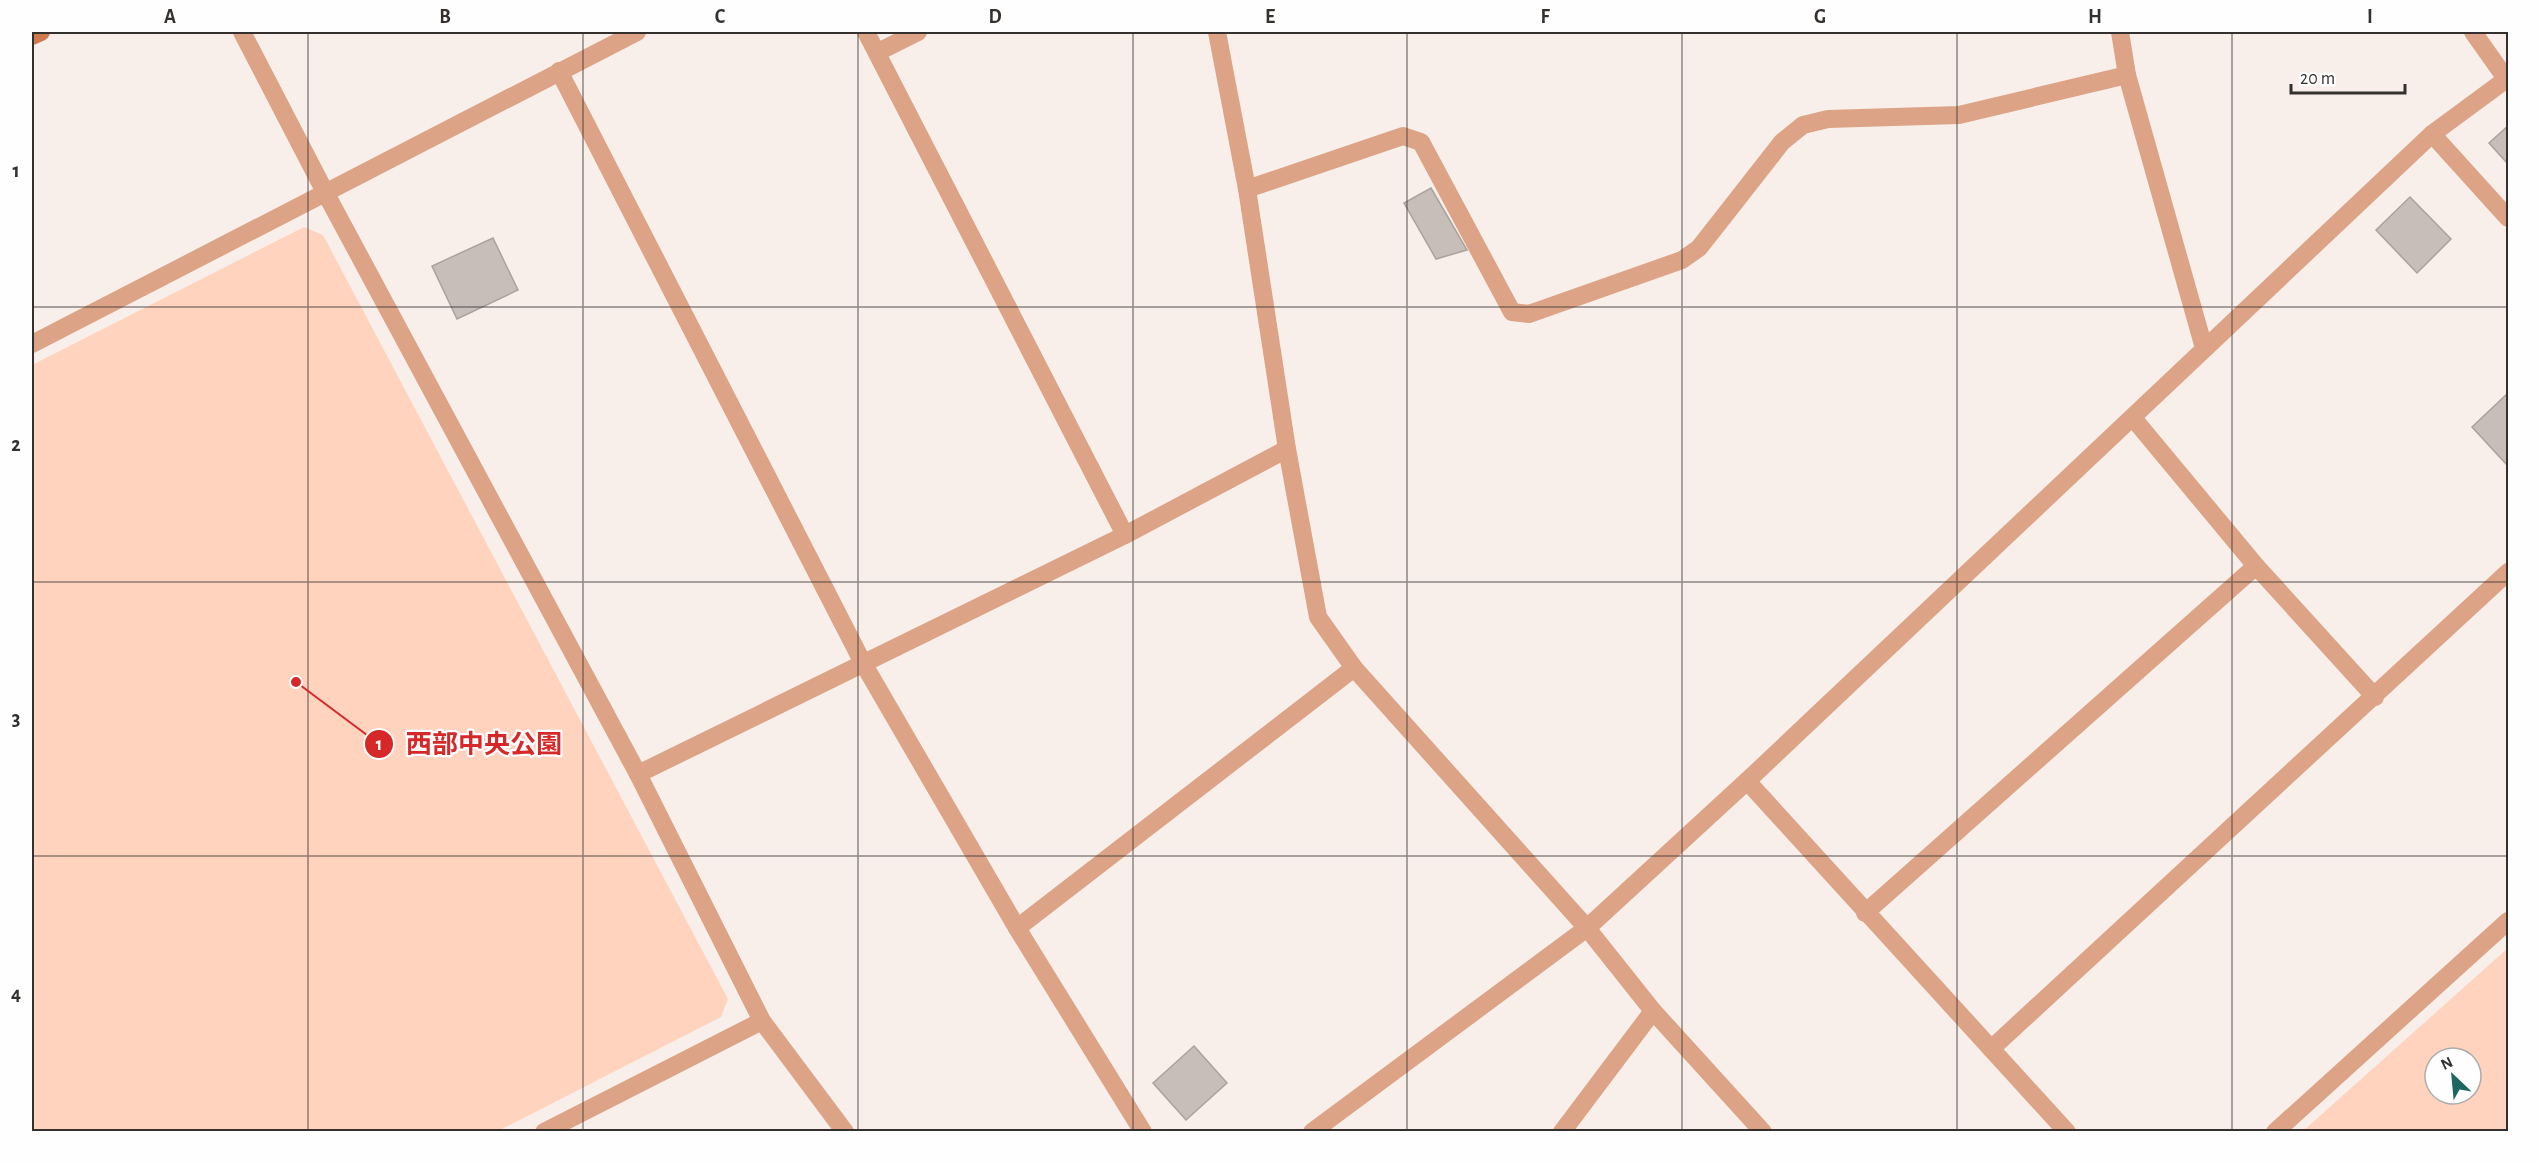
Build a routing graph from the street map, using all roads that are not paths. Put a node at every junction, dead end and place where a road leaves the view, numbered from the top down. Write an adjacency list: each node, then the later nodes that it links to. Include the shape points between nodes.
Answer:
1 (41, 32): 9 (street)
2 (243, 32): 16 (street)
3 (637, 32): 11 (street)
4 (866, 32): 10 (street)
5 (918, 32): 10 (street)
6 (1217, 32): 15 (street)
7 (2120, 32): 12 (street)
8 (2473, 32): 13 (street)
9 (32, 36)
10 (878, 52): 22 (street)
11 (560, 71): 16 (street); 25 (street)
12 (2127, 75): 15 (street, via 1959,115 1828,119 1803,125 1782,142 1699,248 1682,260 1529,314 1512,312 1421,142 1403,136); 19 (street)
13 (2508, 79): 14 (street)
14 (2432, 134): 17 (street); 19 (street)
15 (1247, 189): 21 (street)
16 (325, 192): 18 (street); 28 (street)
17 (2508, 218)
18 (32, 344)
19 (2204, 348): 20 (street)
20 (2133, 418): 23 (street); 29 (street)
21 (1287, 449): 22 (street); 26 (street, via 1318,617)
22 (1125, 535): 25 (street)
23 (2256, 566): 27 (street); 30 (street)
24 (2508, 573): 27 (street)
25 (863, 663): 28 (street); 32 (street)
26 (1354, 668): 32 (street); 33 (street)
27 (2375, 697): 36 (street)
28 (638, 774): 35 (street)
29 (1747, 781): 30 (street); 33 (street)
30 (1865, 913): 36 (street)
31 (2508, 921): 44 (street)
32 (1017, 928): 39 (street)
33 (1587, 928): 34 (street); 40 (street)
34 (1653, 1011): 41 (street); 42 (street)
35 (762, 1021): 37 (street); 38 (street)
36 (1991, 1049): 43 (street)
37 (544, 1131)
38 (845, 1131)
39 (1143, 1131)
40 (1312, 1131)
41 (1562, 1131)
42 (1763, 1131)
43 (2067, 1131)
44 (2275, 1131)

